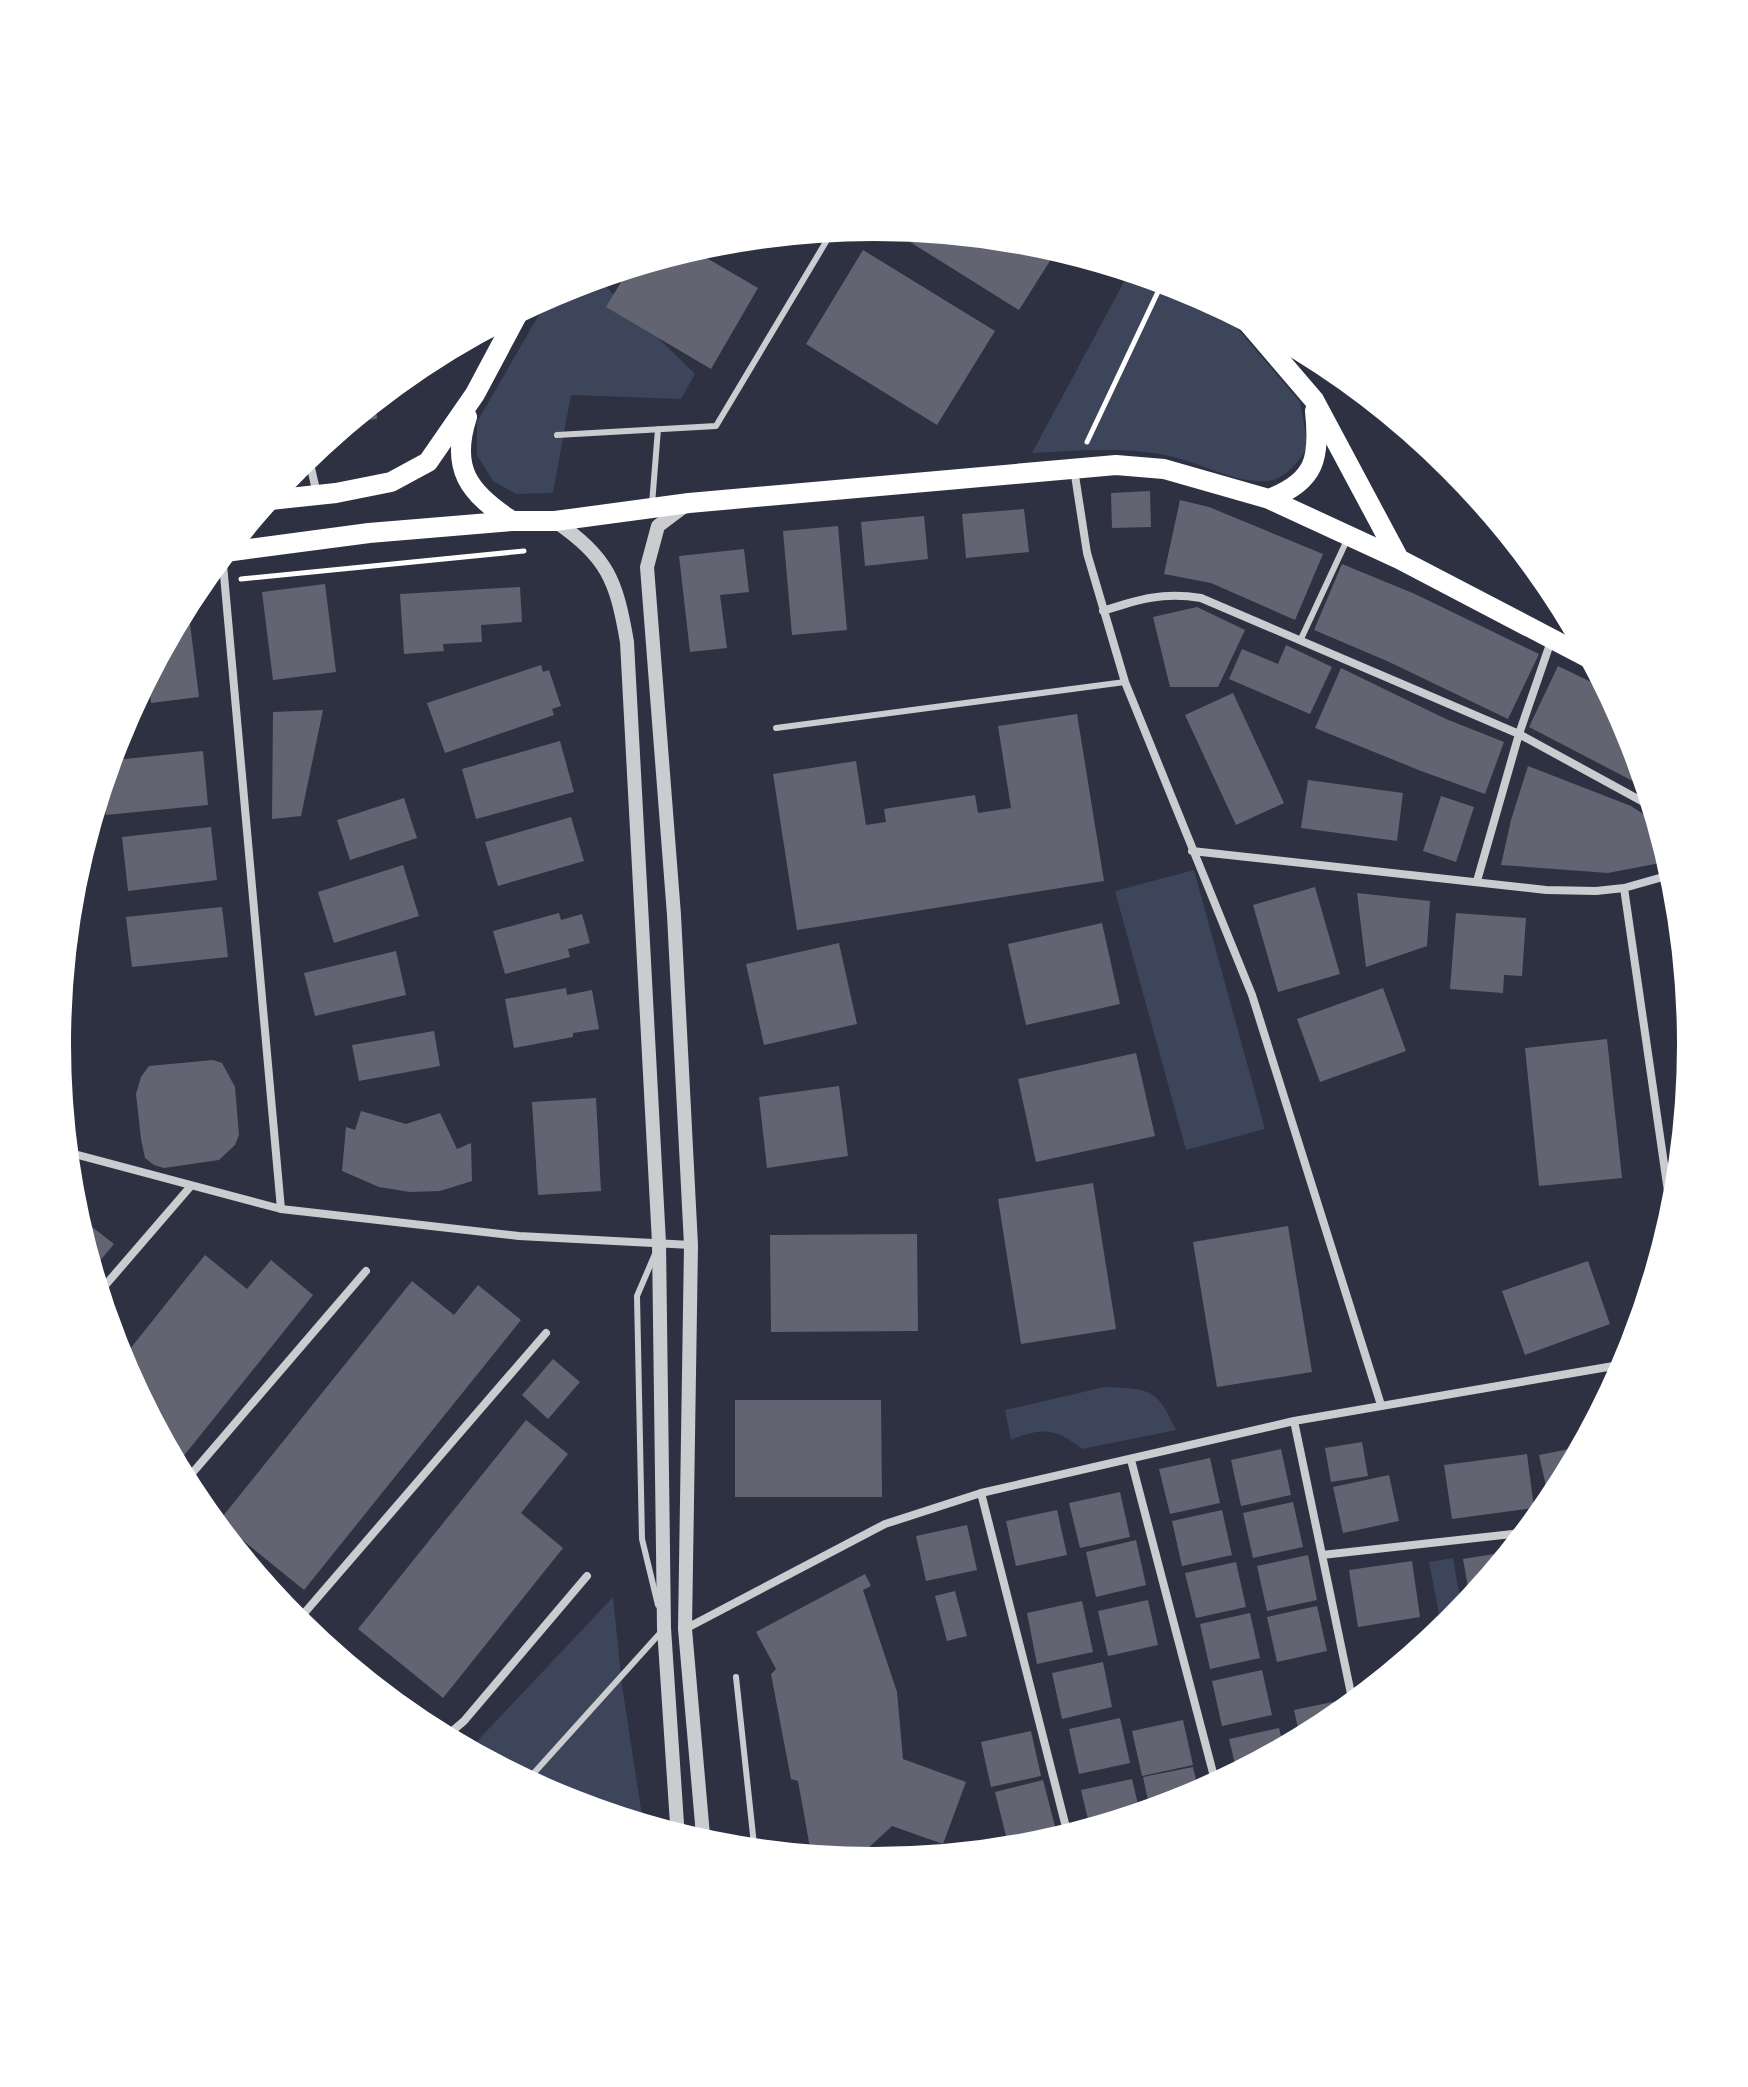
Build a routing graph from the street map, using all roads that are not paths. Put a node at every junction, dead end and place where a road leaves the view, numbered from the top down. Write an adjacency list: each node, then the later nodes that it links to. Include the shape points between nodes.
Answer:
1 (829, 237): 6 (lane, via 716,426)
2 (514, 320): 4 (main road)
3 (1256, 332): 5 (main road)
4 (475, 394): 10 (main road, via 428,462 391,482); 15 (main road, via 460,439 462,467 486,504)
5 (1314, 400): 12 (main road, via 1316,457 1306,478); 19 (main road)
6 (658, 429): 7 (lane); 14 (lane)
7 (557, 435)
8 (310, 465): 10 (street)
9 (1074, 469): 12 (main road, via 1164,469); 13 (main road); 21 (street, via 1087,553)
10 (317, 495): 11 (main road)
11 (278, 499)
12 (1269, 499): 17 (main road)
13 (689, 503): 14 (main road); 38 (street, via 658,526 647,567 674,915)
14 (652, 507): 16 (main road)
15 (512, 521): 16 (main road); 18 (main road)
16 (555, 521): 37 (street, via 587,545 610,573 627,642)
17 (1348, 536): 19 (main road); 23 (lane)
18 (234, 551)
19 (1399, 559): 22 (main road)
20 (222, 567): 36 (street)
21 (1103, 611): 23 (street, via 1146,597 1177,594 1201,598); 25 (street)
22 (1552, 639): 24 (main road); 27 (street)
23 (1300, 641): 27 (street)
24 (1582, 655)
25 (1125, 682): 26 (lane); 29 (street)
26 (776, 728)
27 (1519, 734): 28 (street); 31 (street)
28 (1645, 803)
29 (1192, 851): 31 (street); 43 (street, via 1252,995)
30 (1664, 877): 32 (street)
31 (1477, 881): 32 (street, via 1546,890)
32 (1624, 888): 35 (street)
33 (74, 1154): 34 (street)
34 (190, 1187): 36 (street); 40 (street)
35 (1668, 1190)
36 (281, 1209): 37 (street, via 519,1236)
37 (659, 1243): 38 (street); 52 (street); 52 (lane, via 637,1296 642,1539)
38 (691, 1245): 53 (street)
39 (366, 1271): 46 (street)
40 (104, 1287)
41 (546, 1333): 51 (street)
42 (1614, 1366): 43 (street)
43 (1381, 1405): 44 (street)
44 (1294, 1421): 45 (street); 49 (street)
45 (1131, 1460): 47 (street); 58 (street)
46 (191, 1474)
47 (981, 1493): 53 (street, via 885,1524); 60 (street)
48 (1516, 1534): 49 (street)
49 (1322, 1555): 55 (street)
50 (587, 1576): 56 (street)
51 (303, 1615)
52 (664, 1628): 57 (lane); 59 (street)
53 (685, 1629): 61 (street)
54 (736, 1677): 62 (lane)
55 (1351, 1695)
56 (452, 1732)
57 (532, 1775)
58 (1214, 1776)
59 (677, 1827)
60 (1066, 1828)
61 (703, 1833)
62 (754, 1842)

